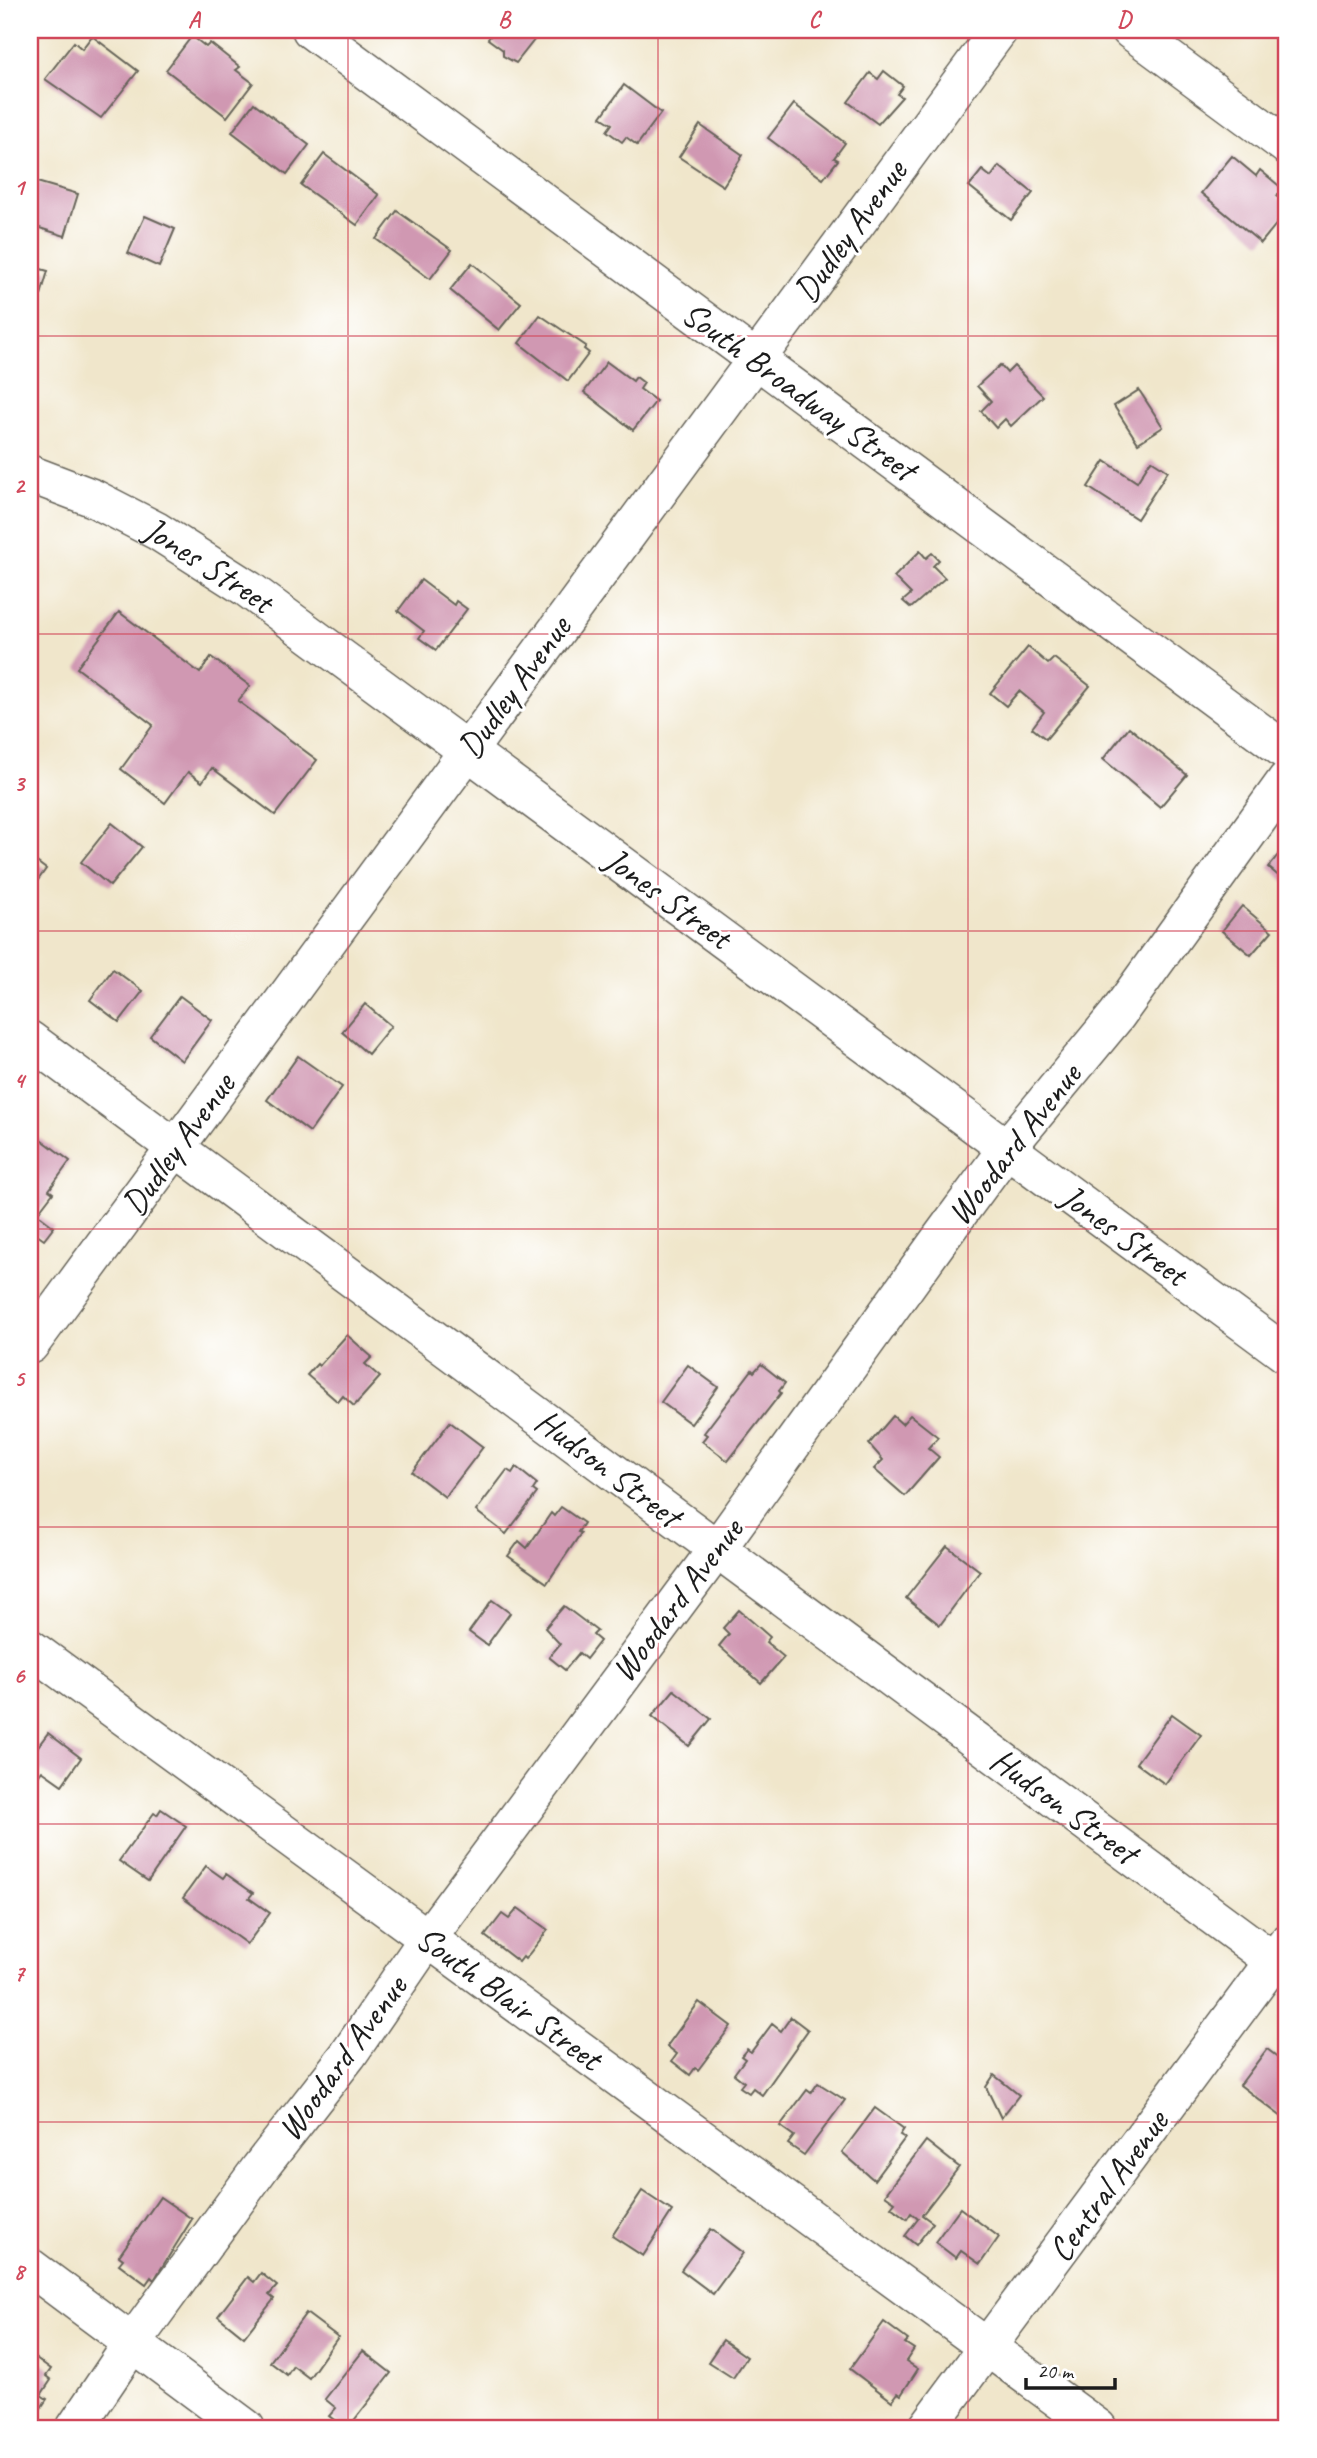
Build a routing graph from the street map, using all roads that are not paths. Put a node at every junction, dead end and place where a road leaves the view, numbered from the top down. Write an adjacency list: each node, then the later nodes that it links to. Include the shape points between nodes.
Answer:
1 (311, 30): 5 (street, South Broadway Street)
2 (999, 30): 5 (street, Dudley Avenue)
3 (1130, 30): 4 (street)
4 (1287, 146)
5 (756, 359): 7 (street, Dudley Avenue); 8 (street, South Broadway Street)
6 (30, 474): 7 (street, Jones Street, via 93,498 169,538 248,589)
7 (468, 751): 11 (street, Dudley Avenue); 12 (street, Jones Street)
8 (1287, 752)
9 (1287, 779): 12 (street, Woodard Avenue, via 1117,1015)
10 (30, 1040): 11 (street, Hudson Street)
11 (175, 1148): 13 (street, Dudley Avenue); 15 (street, Hudson Street)
12 (1007, 1148): 14 (street, Jones Street); 15 (street, Woodard Avenue)
13 (30, 1345)
14 (1287, 1355)
15 (717, 1549): 17 (street, Woodard Avenue); 18 (street, Hudson Street)
16 (30, 1648): 17 (street, South Blair Street)
17 (428, 1938): 20 (street, Woodard Avenue, via 348,2055); 21 (street, South Blair Street)
18 (1283, 1958): 21 (street, Central Avenue)
19 (30, 2267): 20 (street)
20 (133, 2342): 23 (street, Woodard Avenue); 24 (street)
21 (989, 2347): 22 (street, South Blair Street); 25 (street, Central Avenue)
22 (1083, 2424)
23 (75, 2428)
24 (246, 2428)
25 (926, 2428)

